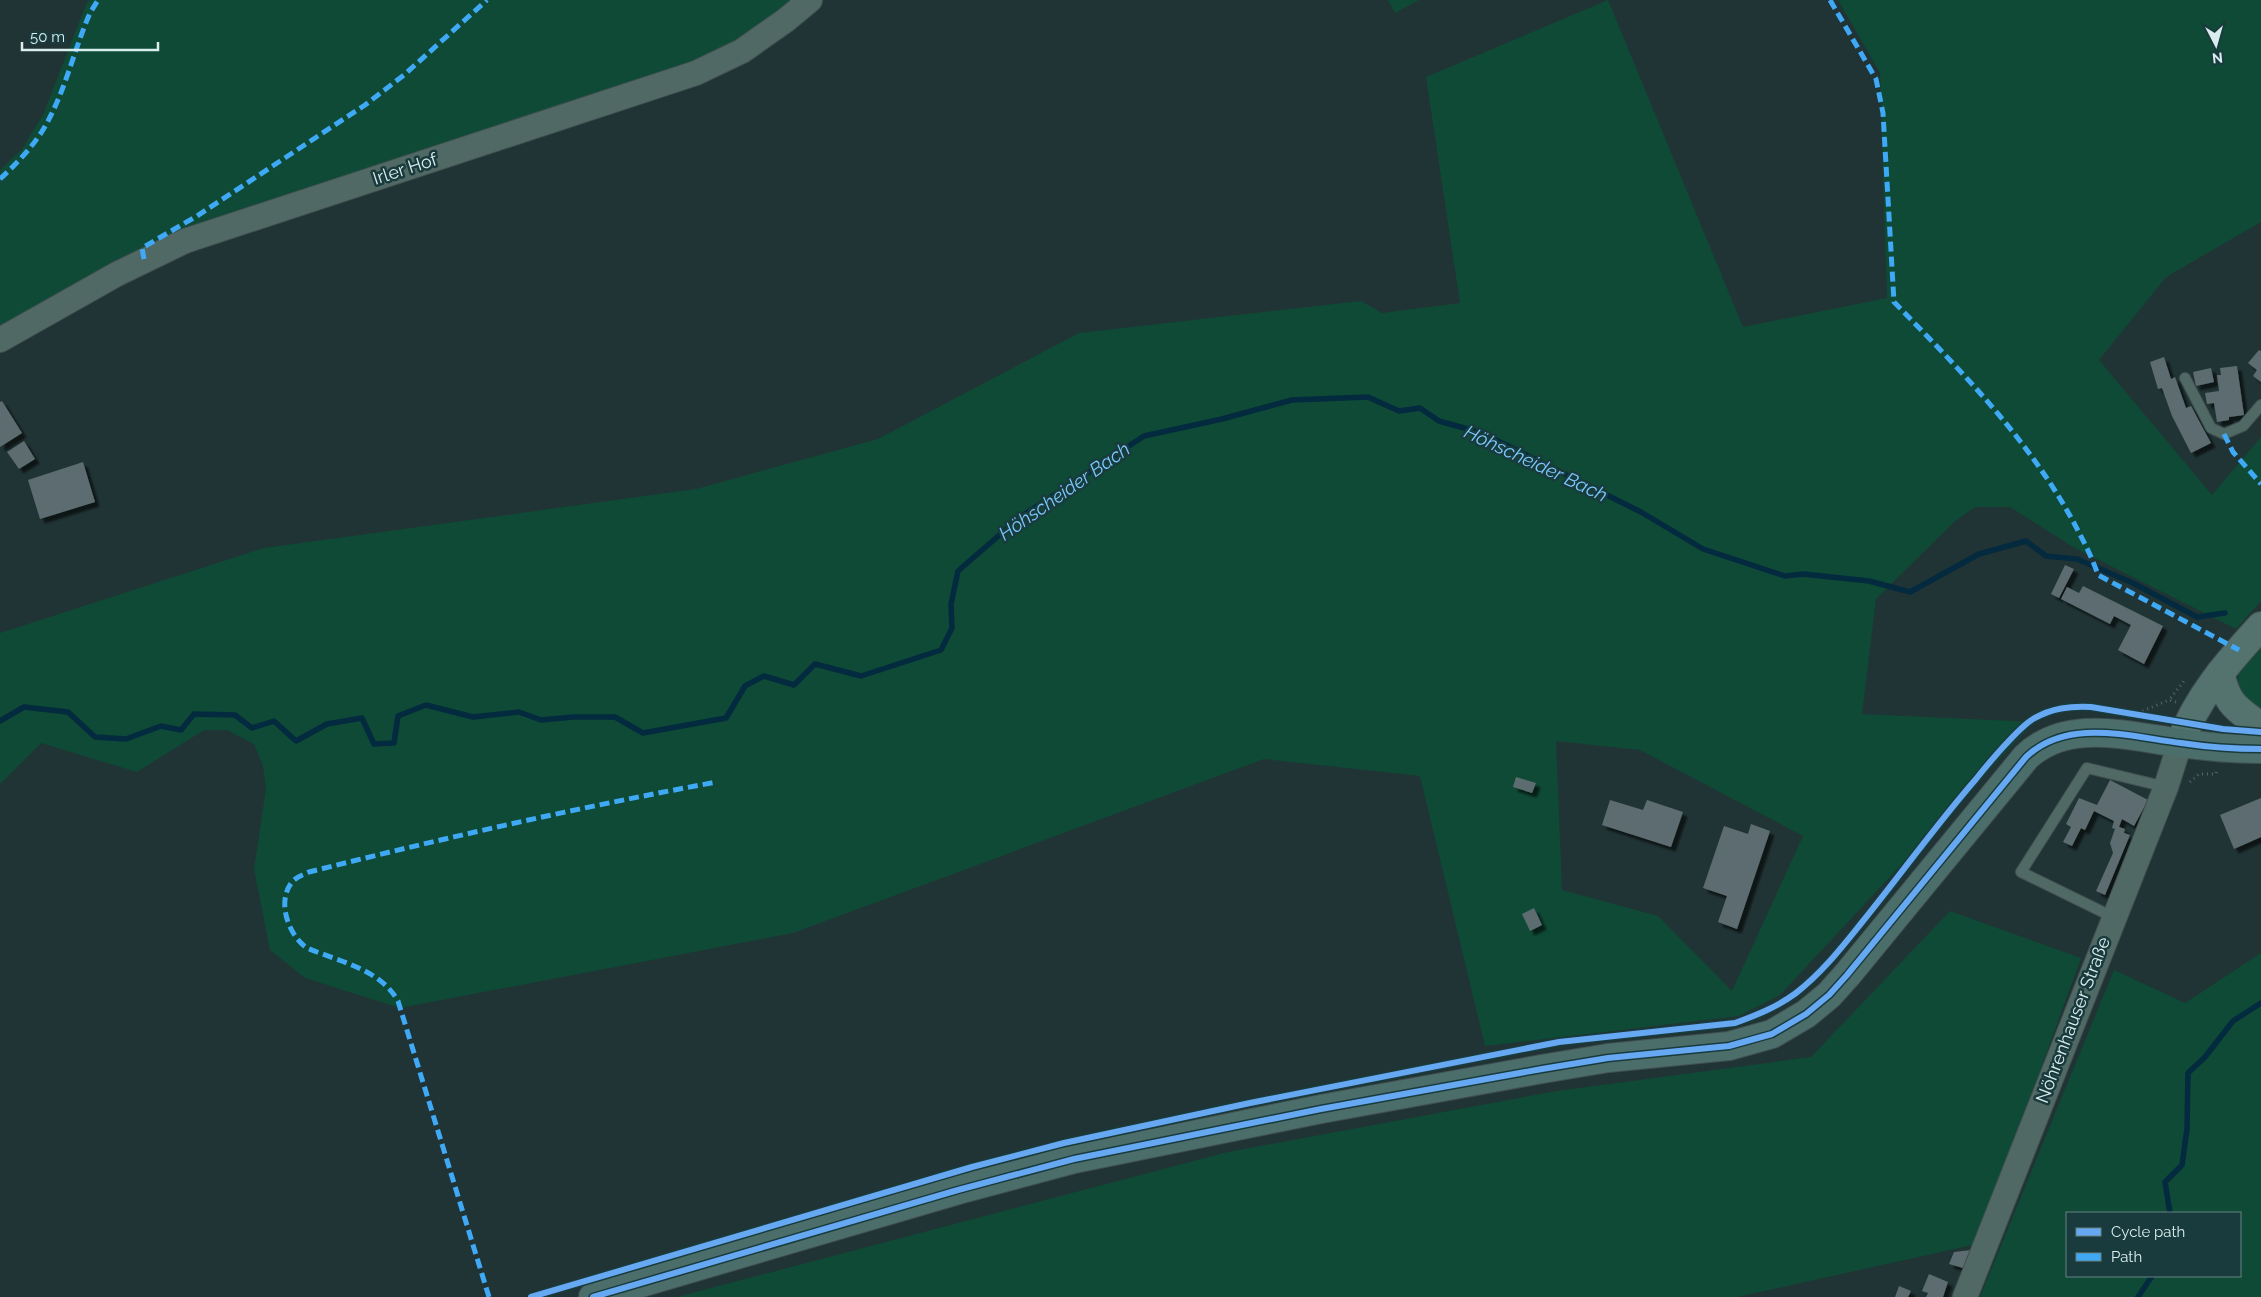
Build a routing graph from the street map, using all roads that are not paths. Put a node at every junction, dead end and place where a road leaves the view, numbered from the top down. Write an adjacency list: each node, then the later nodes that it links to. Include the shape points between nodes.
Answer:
1 (810, 0): 2 (street, Irler Hof, via 742,51 696,73 184,242 124,270)
2 (0, 340)
3 (2185, 378): 4 (lane, via 2211,428 2224,434 2243,426)
4 (2261, 405)
5 (2261, 626): 6 (main road)
6 (2220, 673): 7 (main road, via 2225,694 2234,707); 8 (main road, via 2195,709)
7 (2261, 727)
8 (2180, 743): 9 (main road); 10 (street, Nöhrenhauser Straße); 12 (main road, via 2097,733 2062,736 2037,748 2026,757 1829,995 1793,1023 1759,1038 1705,1050 1608,1058 1542,1069 1074,1159)
9 (2261, 749)
10 (2166, 786): 11 (street, Nöhrenhauser Straße); 11 (lane, via 2087,768 2020,872)
11 (2113, 917): 13 (street, Nöhrenhauser Straße)
12 (593, 1297)
13 (1965, 1297)

